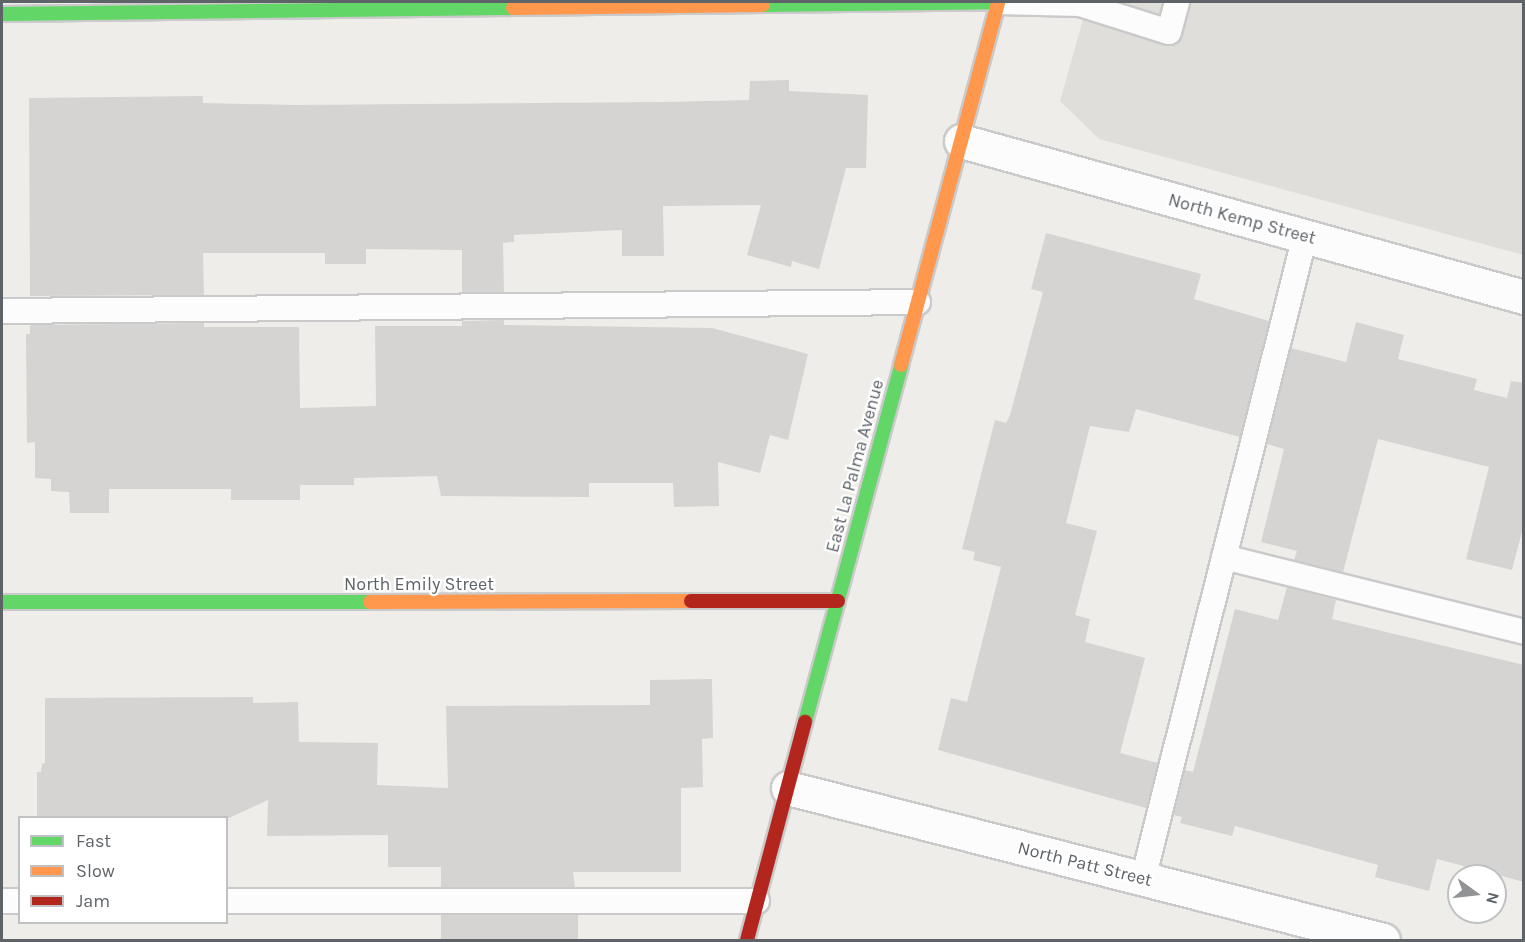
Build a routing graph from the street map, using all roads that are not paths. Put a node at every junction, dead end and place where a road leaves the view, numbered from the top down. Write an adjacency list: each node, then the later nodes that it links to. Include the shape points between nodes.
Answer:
1 (998, 2): 2 (lane, via 1080,4 1169,32); 3 (street); 4 (street, East La Palma Avenue)
2 (1177, 2)
3 (2, 14)
4 (961, 141): 5 (street, North Kemp Street); 7 (street, East La Palma Avenue)
5 (1305, 236): 6 (street, North Kemp Street); 9 (lane)
6 (1524, 297)
7 (918, 302): 8 (lane); 10 (street, East La Palma Avenue)
8 (2, 311)
9 (1224, 557): 12 (lane); 14 (lane)
10 (837, 601): 11 (street, North Emily Street); 13 (street, East La Palma Avenue)
11 (2, 602)
12 (1524, 632)
13 (788, 788): 14 (street, North Patt Street); 18 (street, East La Palma Avenue)
14 (1143, 879): 19 (street, North Patt Street)
15 (2, 901): 16 (lane)
16 (18, 901)
17 (228, 901): 18 (lane)
18 (757, 901): 20 (street, East La Palma Avenue)
19 (1363, 938)
20 (747, 940)

